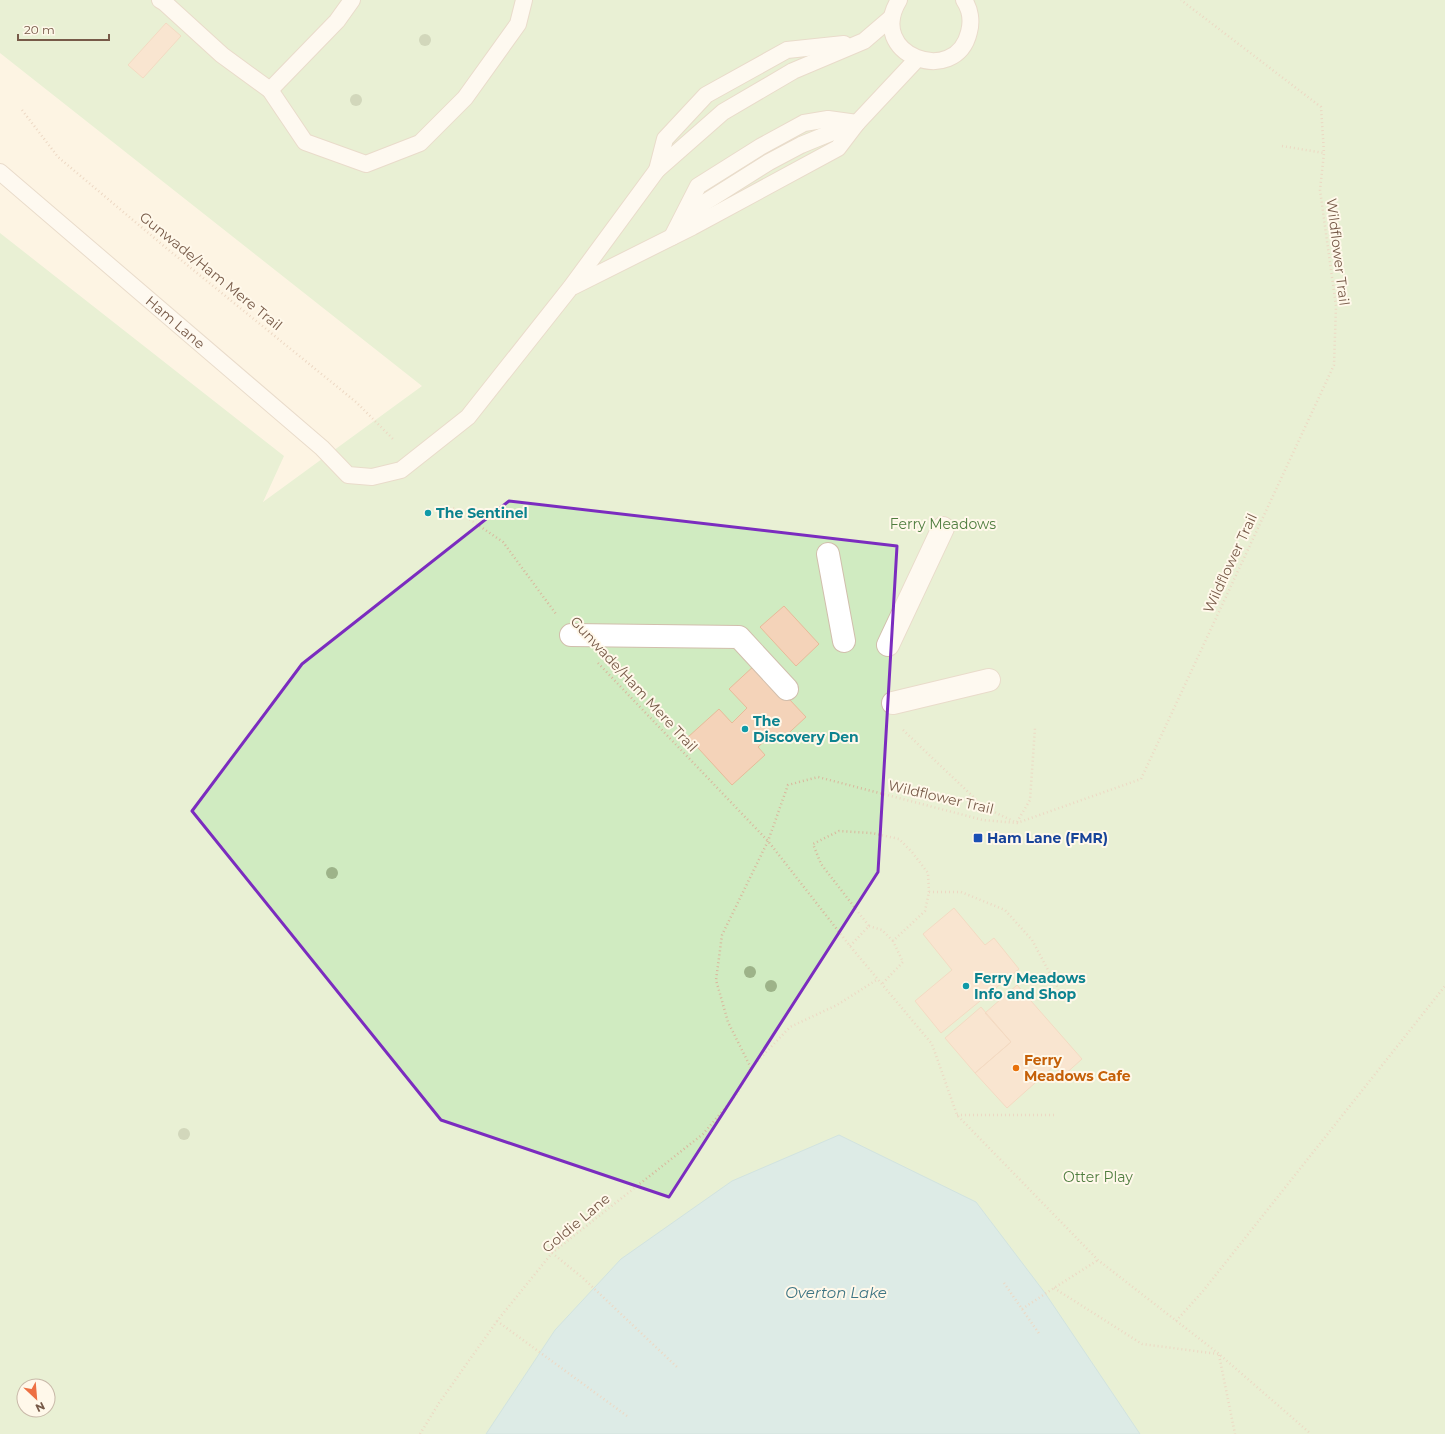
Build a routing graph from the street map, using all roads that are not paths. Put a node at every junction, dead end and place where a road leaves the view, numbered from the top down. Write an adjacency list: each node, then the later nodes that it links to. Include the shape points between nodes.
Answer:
1 (160, 0): 9 (lane, via 222,55)
2 (352, 0): 9 (lane, via 337,21)
3 (524, 0): 9 (lane, via 518,24 465,98 420,143 366,164 305,142)
4 (899, 0): 6 (lane)
5 (964, 0): 8 (lane, via 971,26 963,47 942,60 929,62)
6 (892, 17): 7 (lane); 8 (lane, via 892,30 897,43 906,53)
7 (864, 41): 11 (lane, via 793,71 723,112); 11 (lane, via 787,50 706,95 665,139)
8 (917, 59): 10 (lane)
9 (270, 90)
10 (857, 123): 13 (lane, via 838,148); 13 (lane, via 828,119 804,124 754,151 698,186)
11 (657, 170): 14 (lane)
12 (0, 172): 14 (lane, Ham Lane, via 322,448 348,475 372,477 401,470 468,417)
13 (672, 237): 14 (lane)
14 (571, 287)
15 (943, 528): 19 (street)
16 (828, 554): 18 (street)
17 (571, 634): 21 (street, via 739,637)
18 (844, 641)
19 (888, 645)
20 (989, 680): 22 (street)
21 (787, 689)
22 (893, 703)

